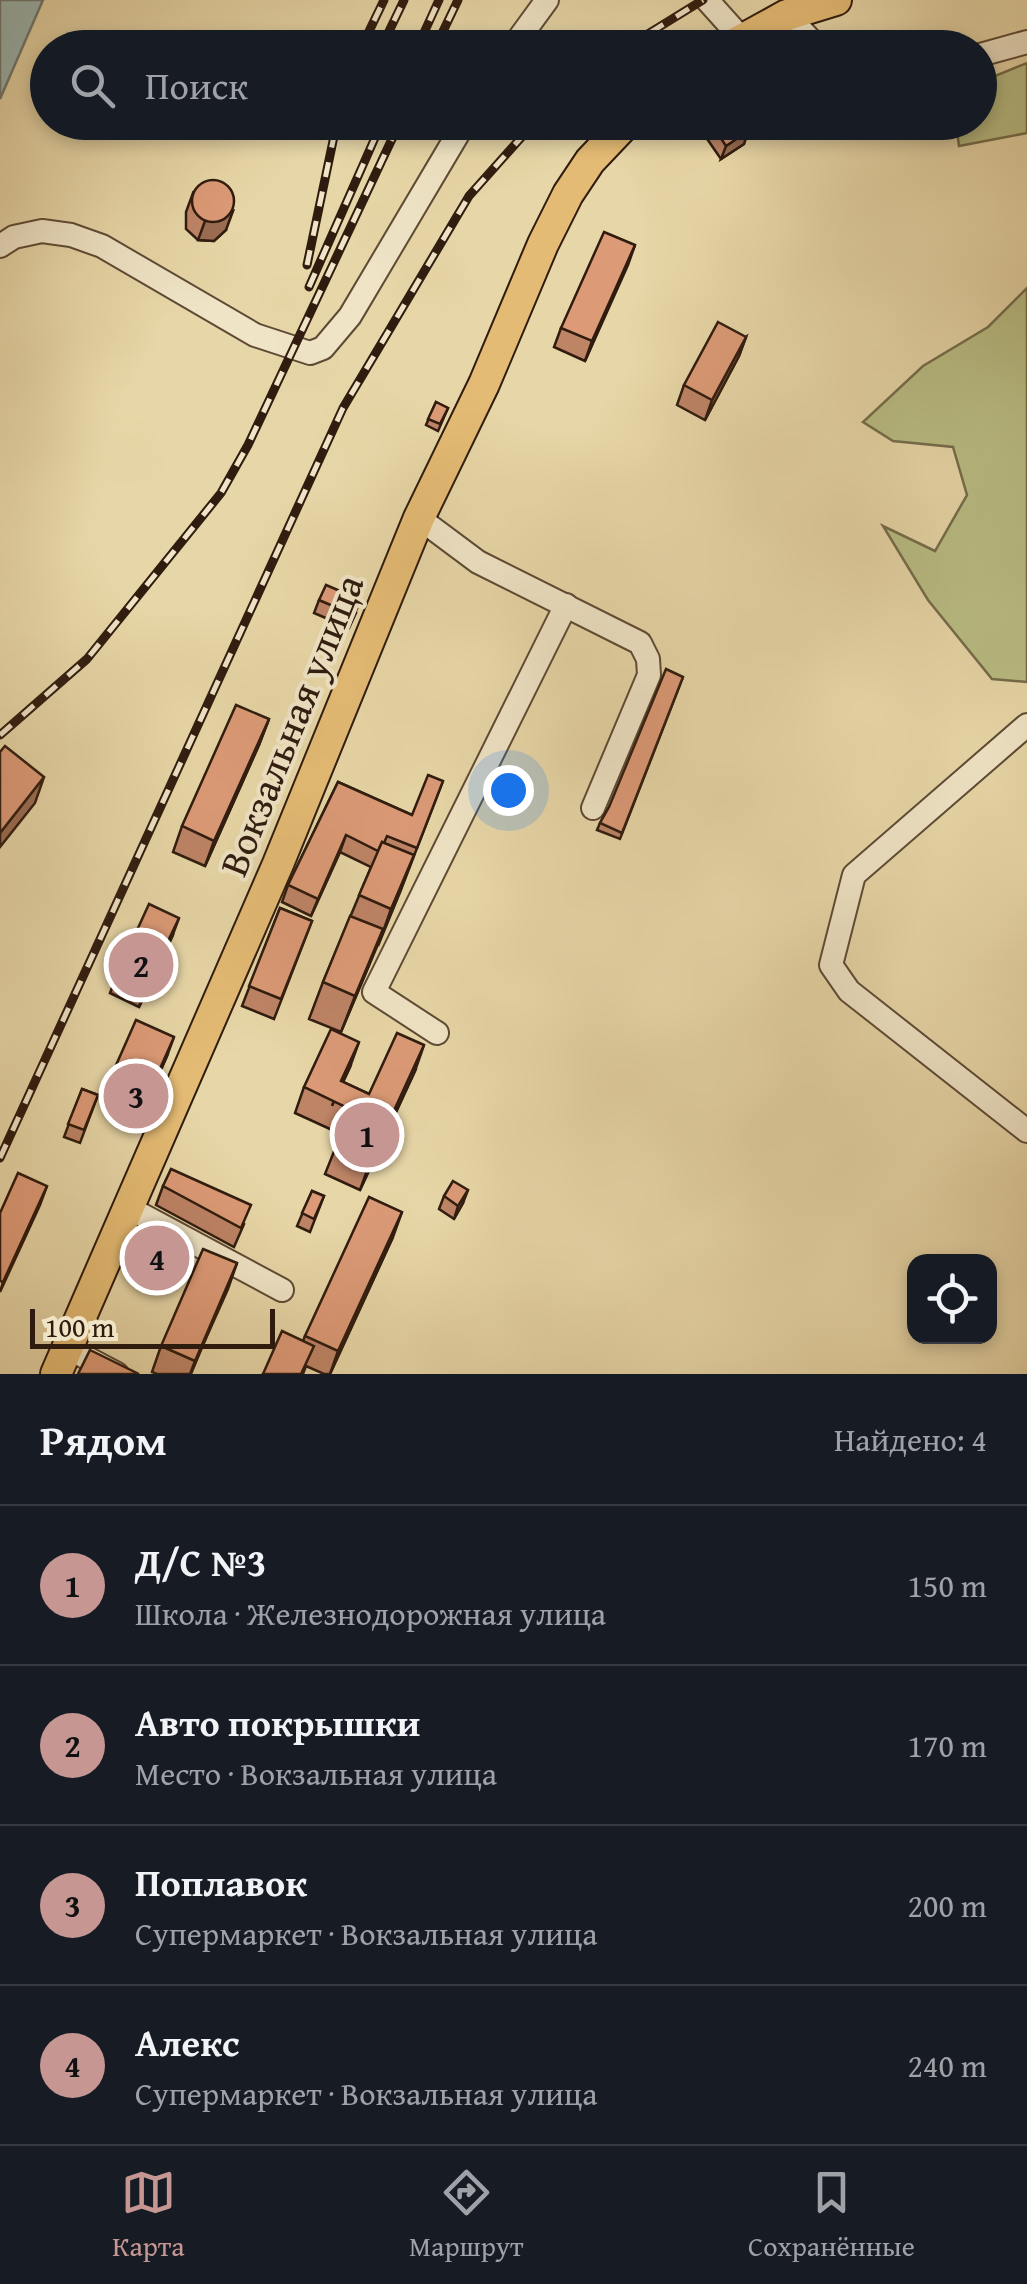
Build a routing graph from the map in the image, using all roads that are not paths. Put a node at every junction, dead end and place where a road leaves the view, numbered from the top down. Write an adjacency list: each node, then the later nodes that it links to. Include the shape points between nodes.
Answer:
1 (546, 0): 5 (street)
2 (707, 0): 6 (street)
3 (836, 0): 4 (main road)
4 (787, 16): 7 (main road); 8 (street)
5 (525, 30)
6 (726, 30)
7 (760, 30)
8 (801, 30)
9 (1027, 42): 10 (street)
10 (997, 50)
11 (454, 140): 13 (street, via 350,316 323,348 310,353 256,335 102,246 71,235 42,231)
12 (610, 140): 14 (main road, Вокзальная улица, via 568,194)
13 (0, 246)
14 (419, 518): 15 (street, via 478,562); 20 (main road, Вокзальная улица)
15 (566, 605): 17 (street, via 623,632 648,659 649,675); 18 (street, via 374,992)
16 (1027, 724): 19 (street, via 854,875 831,965 849,991)
17 (593, 808)
18 (437, 1033)
19 (1027, 1131)
20 (128, 1208): 21 (street); 22 (main road, Вокзальная улица)
21 (282, 1290)
22 (62, 1361): 23 (street)
23 (117, 1374)

